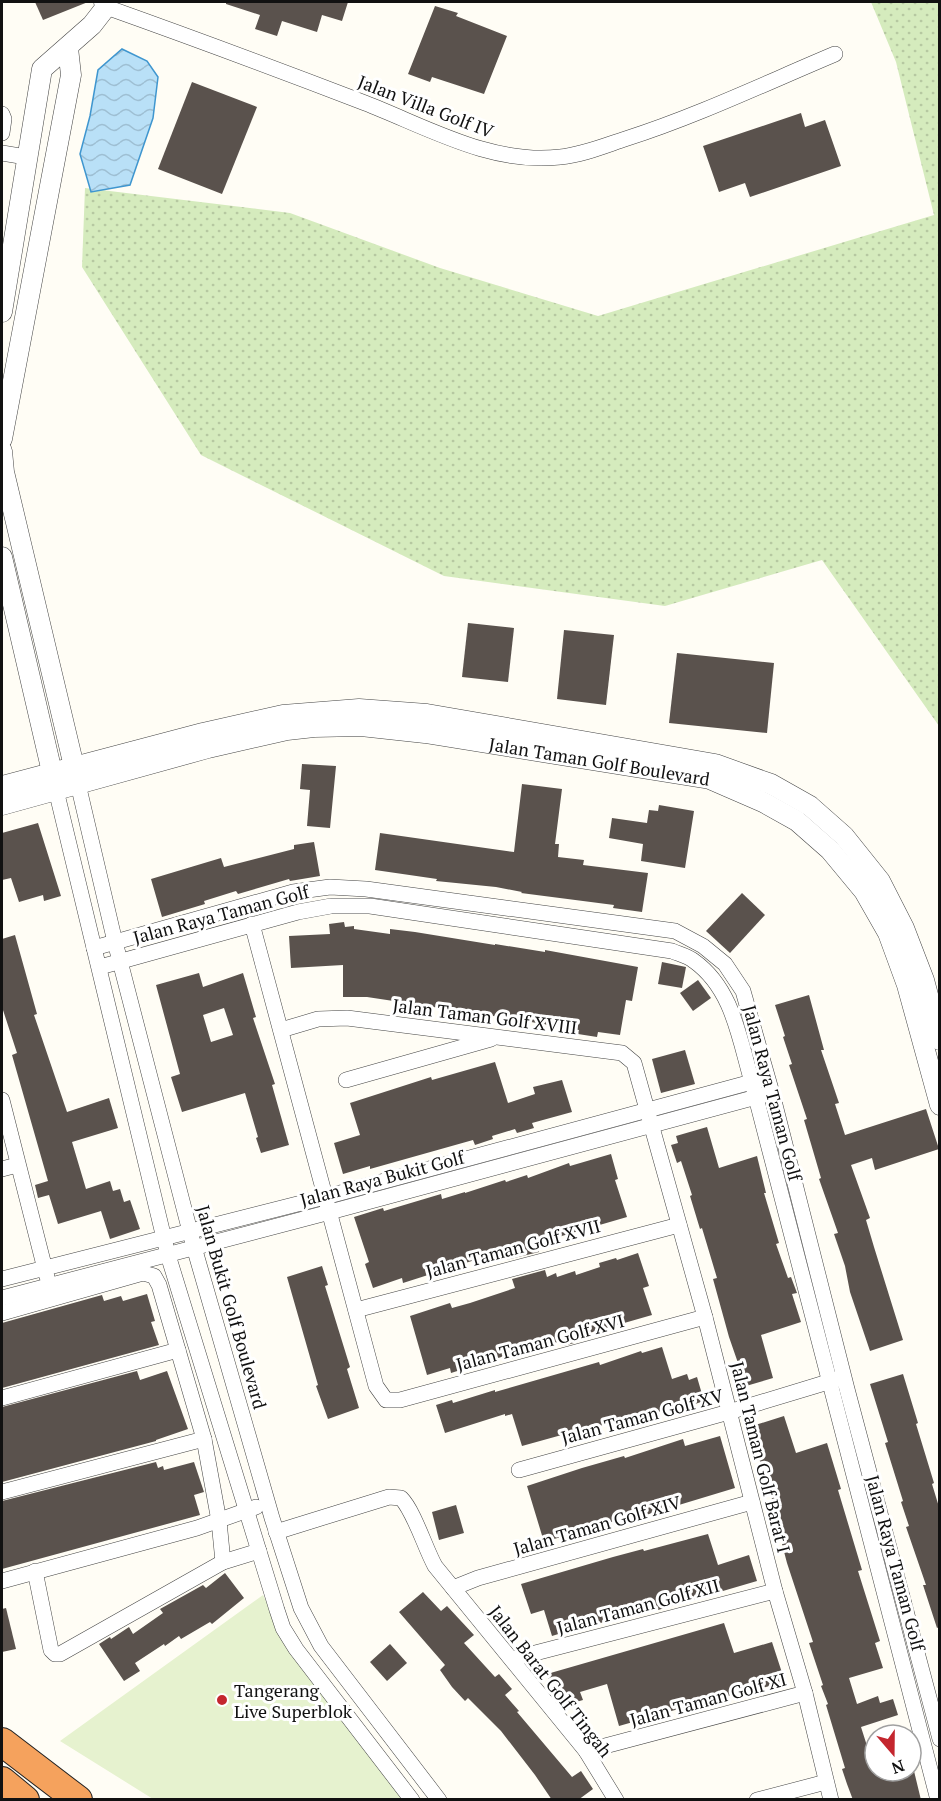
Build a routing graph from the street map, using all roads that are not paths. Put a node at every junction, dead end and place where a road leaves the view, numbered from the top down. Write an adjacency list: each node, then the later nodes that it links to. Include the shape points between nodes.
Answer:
1 (105, 4): 2 (street, via 92,25); 3 (street, Jalan Villa Golf IV, via 476,148 532,158 588,151 655,130)
2 (68, 48): 7 (street, via 42,69); 9 (street, via 71,75)
3 (836, 54)
4 (2, 114): 5 (street)
5 (2, 133)
6 (2, 153): 7 (street)
7 (26, 157): 8 (street)
8 (7, 282): 9 (street); 10 (street)
9 (31, 286): 11 (street)
10 (2, 312)
11 (2, 439)
12 (2, 451): 14 (street)
13 (2, 557): 15 (street)
14 (76, 776): 15 (street, Jalan Taman Golf Boulevard); 22 (street, Jalan Bukit Golf Boulevard); 26 (street, Jalan Taman Golf Boulevard, via 287,730 361,726 710,779 797,821 830,850 864,891 888,933)
15 (54, 782): 16 (street); 17 (street); 23 (street)
16 (2, 786)
17 (2, 805)
18 (238, 907): 19 (street, Jalan Raya Taman Golf); 20 (street); 30 (street, Jalan Raya Taman Golf, via 330,887 675,931 725,964 743,992)
19 (203, 918): 21 (street); 22 (street, Jalan Raya Taman Golf)
20 (248, 925): 21 (street, Jalan Raya Taman Golf); 27 (street); 32 (street, Jalan Raya Taman Golf, via 320,908 370,906 672,951 693,960 729,1002)
21 (208, 937): 24 (street, Jalan Raya Taman Golf)
22 (120, 940): 23 (street, Jalan Raya Taman Golf); 24 (street, Jalan Bukit Golf Boulevard)
23 (94, 948): 25 (street)
24 (121, 961): 25 (street, Jalan Raya Taman Golf); 42 (street, Jalan Bukit Golf Boulevard)
25 (100, 967): 43 (street)
26 (926, 1022): 29 (street, Jalan Taman Golf Boulevard); 36 (street, Jalan Taman Golf Boulevard)
27 (281, 1030): 28 (street, Jalan Taman Golf XVIII, via 318,1019 347,1018); 40 (street)
28 (498, 1037): 31 (street); 37 (street, Jalan Taman Golf XVIII, via 622,1053 634,1063)
29 (939, 1040)
30 (768, 1077): 32 (street, Jalan Raya Bukit Golf); 33 (street, Jalan Raya Taman Golf)
31 (346, 1080)
32 (752, 1082): 34 (street, Jalan Raya Taman Golf); 37 (street, Jalan Raya Bukit Golf)
33 (772, 1093): 34 (street, Jalan Raya Bukit Golf); 54 (street, Jalan Raya Taman Golf)
34 (755, 1098): 37 (street, Jalan Raya Bukit Golf); 54 (street, Jalan Raya Taman Golf)
35 (2, 1100): 38 (street)
36 (939, 1104)
37 (649, 1118): 40 (street, Jalan Raya Bukit Golf); 41 (street, Jalan Taman Golf Barat I)
38 (17, 1165): 39 (street); 46 (street)
39 (2, 1169)
40 (327, 1205): 42 (street, Jalan Raya Bukit Golf); 44 (street, Jalan Raya Bukit Golf); 50 (street)
41 (679, 1225): 50 (street, Jalan Taman Golf XVII); 52 (street, Jalan Taman Golf Barat I)
42 (190, 1231): 43 (street, Jalan Raya Bukit Golf); 44 (street, Jalan Bukit Golf Boulevard)
43 (165, 1237): 45 (street); 46 (street, Jalan Raya Bukit Golf)
44 (194, 1247): 45 (street, Jalan Raya Bukit Golf); 61 (street, Jalan Bukit Golf Boulevard)
45 (168, 1255): 48 (street, Jalan Raya Bukit Golf); 62 (street)
46 (44, 1267): 47 (street, Jalan Raya Bukit Golf); 48 (street)
47 (2, 1279)
48 (49, 1285): 49 (street, Jalan Raya Bukit Golf)
49 (2, 1298)
50 (356, 1310): 52 (street, Jalan Taman Golf XVI, via 376,1386 386,1400 400,1400)
51 (2, 1312): 53 (street, via 149,1273 159,1285)
52 (705, 1317): 56 (street, Jalan Taman Golf Barat I)
53 (178, 1350): 55 (street); 57 (street)
54 (836, 1380): 56 (street, Jalan Taman Golf XV); 73 (street, Jalan Raya Taman Golf); 85 (street, Jalan Raya Taman Golf)
55 (2, 1398)
56 (729, 1412): 58 (street, Jalan Taman Golf XV); 60 (street, Jalan Taman Golf Barat I)
57 (204, 1439): 59 (street); 63 (street)
58 (519, 1470)
59 (2, 1492)
60 (752, 1502): 69 (street, Jalan Taman Golf XIV); 70 (street, Jalan Taman Golf Barat I)
61 (267, 1503): 62 (street); 64 (street, Jalan Bukit Golf Boulevard)
62 (246, 1510): 63 (street); 65 (street)
63 (219, 1521): 66 (street); 67 (street)
64 (276, 1532): 69 (street, Jalan Barat Golf Tingah, via 398,1496 405,1501 426,1551); 81 (street, Jalan Bukit Golf Boulevard, via 301,1608 321,1646)
65 (259, 1551): 66 (street); 80 (street, via 289,1638)
66 (223, 1562): 67 (street, via 57,1654 51,1650)
67 (35, 1572): 68 (street)
68 (2, 1581)
69 (453, 1588): 71 (street, Jalan Barat Golf Tingah)
70 (775, 1591): 71 (street, Jalan Taman Golf XII); 72 (street, Jalan Taman Golf Barat I)
71 (512, 1659): 75 (street, Jalan Barat Golf Tingah)
72 (805, 1693): 75 (street, Jalan Taman Golf XI); 77 (street, Jalan Taman Golf Barat I)
73 (939, 1739)
74 (2, 1742): 79 (highway)
75 (586, 1751): 82 (street, Jalan Barat Golf Tingah)
76 (2, 1781): 78 (highway)
77 (826, 1782): 83 (street); 84 (street, Jalan Taman Golf Barat I)
78 (26, 1800)
79 (78, 1800)
80 (412, 1800)
81 (439, 1800)
82 (616, 1800)
83 (757, 1800)
84 (831, 1800)
85 (938, 1800)

